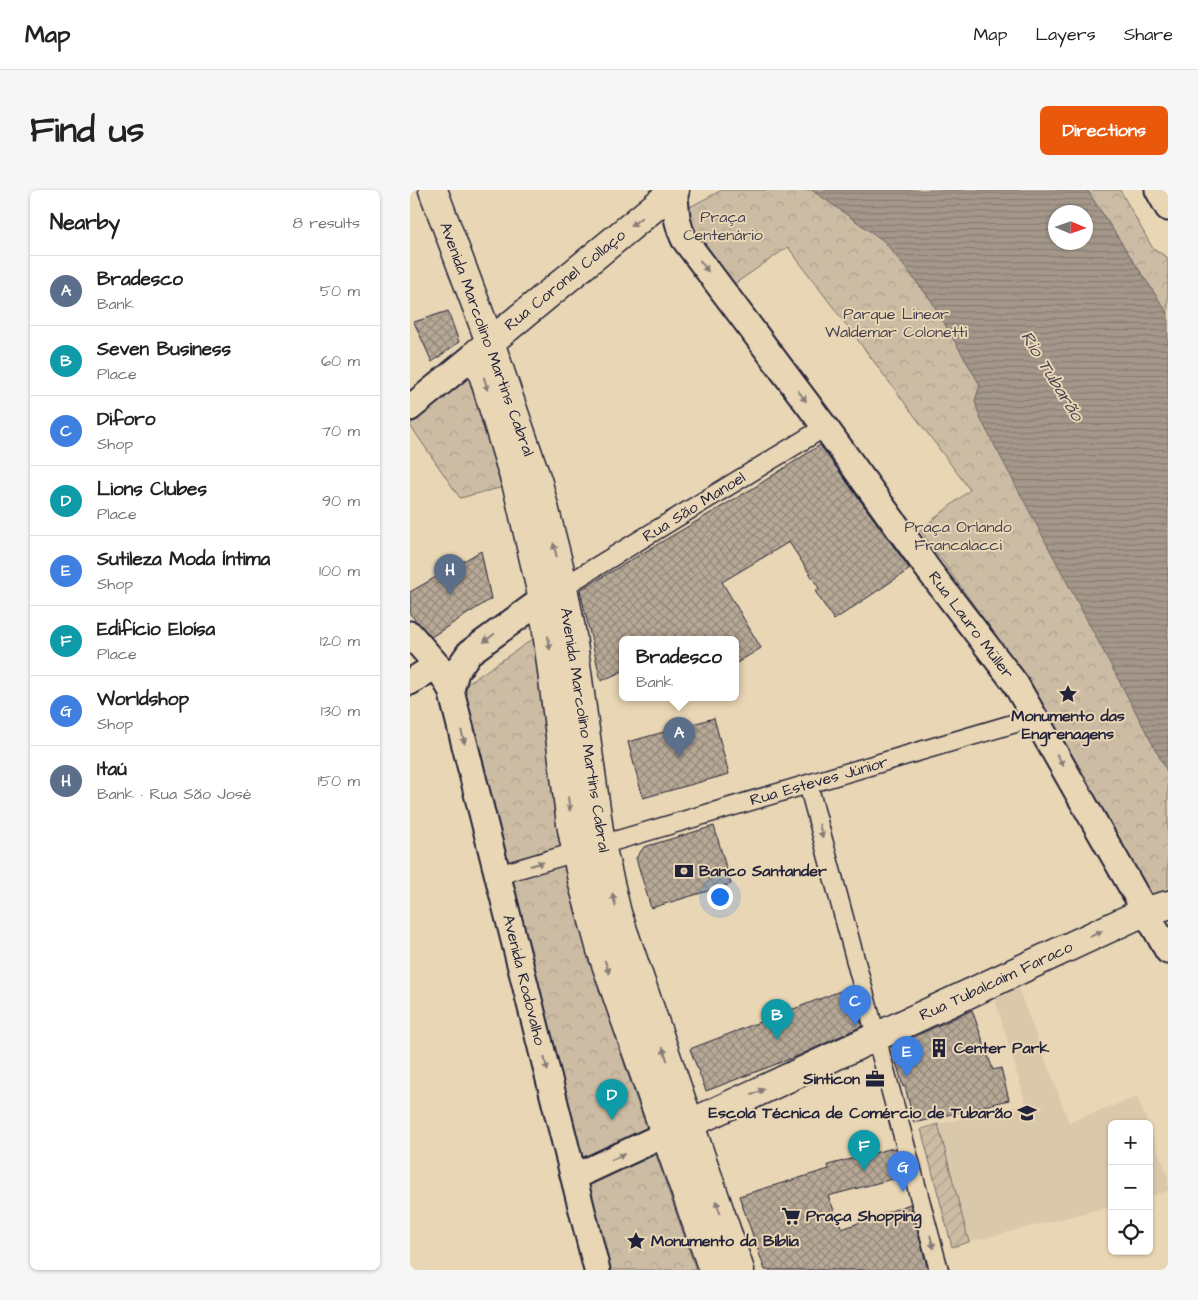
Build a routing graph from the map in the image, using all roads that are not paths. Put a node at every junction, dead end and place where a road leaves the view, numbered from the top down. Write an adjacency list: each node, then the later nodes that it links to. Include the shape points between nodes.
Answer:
1 (415, 190): 6 (main road, Avenida Marcolino Martins Cabral)
2 (433, 190): 6 (main road, Avenida Marcolino Martins Cabral)
3 (676, 190): 6 (main road, Rua Coronel Collaço, one-way to 6); 8 (main road, Rua Lauro Müller, one-way to 8, via 676,217 684,239)
4 (1158, 190): 5 (main road)
5 (1168, 208)
6 (483, 348): 7 (main road, Rua Coronel Collaço); 9 (main road, Avenida Marcolino Martins Cabral, via 502,434)
7 (410, 408)
8 (825, 427): 9 (street, Rua São Manoel); 14 (main road, Rua Lauro Müller, via 1015,683)
9 (553, 593): 13 (main road, Rua São Manoel, one-way to 13, via 470,653 456,672); 16 (main road, Avenida Marcolino Martins Cabral)
10 (410, 634): 11 (main road, Avenida Rodovalho)
11 (437, 665): 12 (main road); 13 (main road, Avenida Rodovalho)
12 (410, 682)
13 (452, 690): 17 (main road, Avenida Rodovalho, one-way to 17)
14 (1036, 717): 15 (street, Rua Esteves Júnior); 18 (main road, Rua Lauro Müller, one-way to 18)
15 (808, 784): 16 (street, Rua Esteves Júnior); 20 (street, one-way to 20)
16 (589, 848): 17 (street, Rua Esteves Júnior, one-way to 16); 21 (main road, Avenida Marcolino Martins Cabral, via 584,889 601,950)
17 (498, 875): 22 (main road, Avenida Rodovalho, one-way to 22)
18 (1157, 908): 19 (main road, Rua Lauro Müller); 20 (main road, Rua Tubalcaim Faraco, one-way to 18)
19 (1168, 951)
20 (878, 1036): 21 (main road, Rua Tubalcaim Faraco, one-way to 20); 26 (street, one-way to 26)
21 (678, 1129): 22 (main road, Rua Tubalcaim Faraco, one-way to 21); 24 (main road, Avenida Marcolino Martins Cabral); 25 (main road, Avenida Marcolino Martins Cabral, one-way to 21)
22 (574, 1177): 23 (main road, Avenida Rodovalho)
23 (597, 1270)
24 (713, 1270)
25 (740, 1270)
26 (939, 1270)

